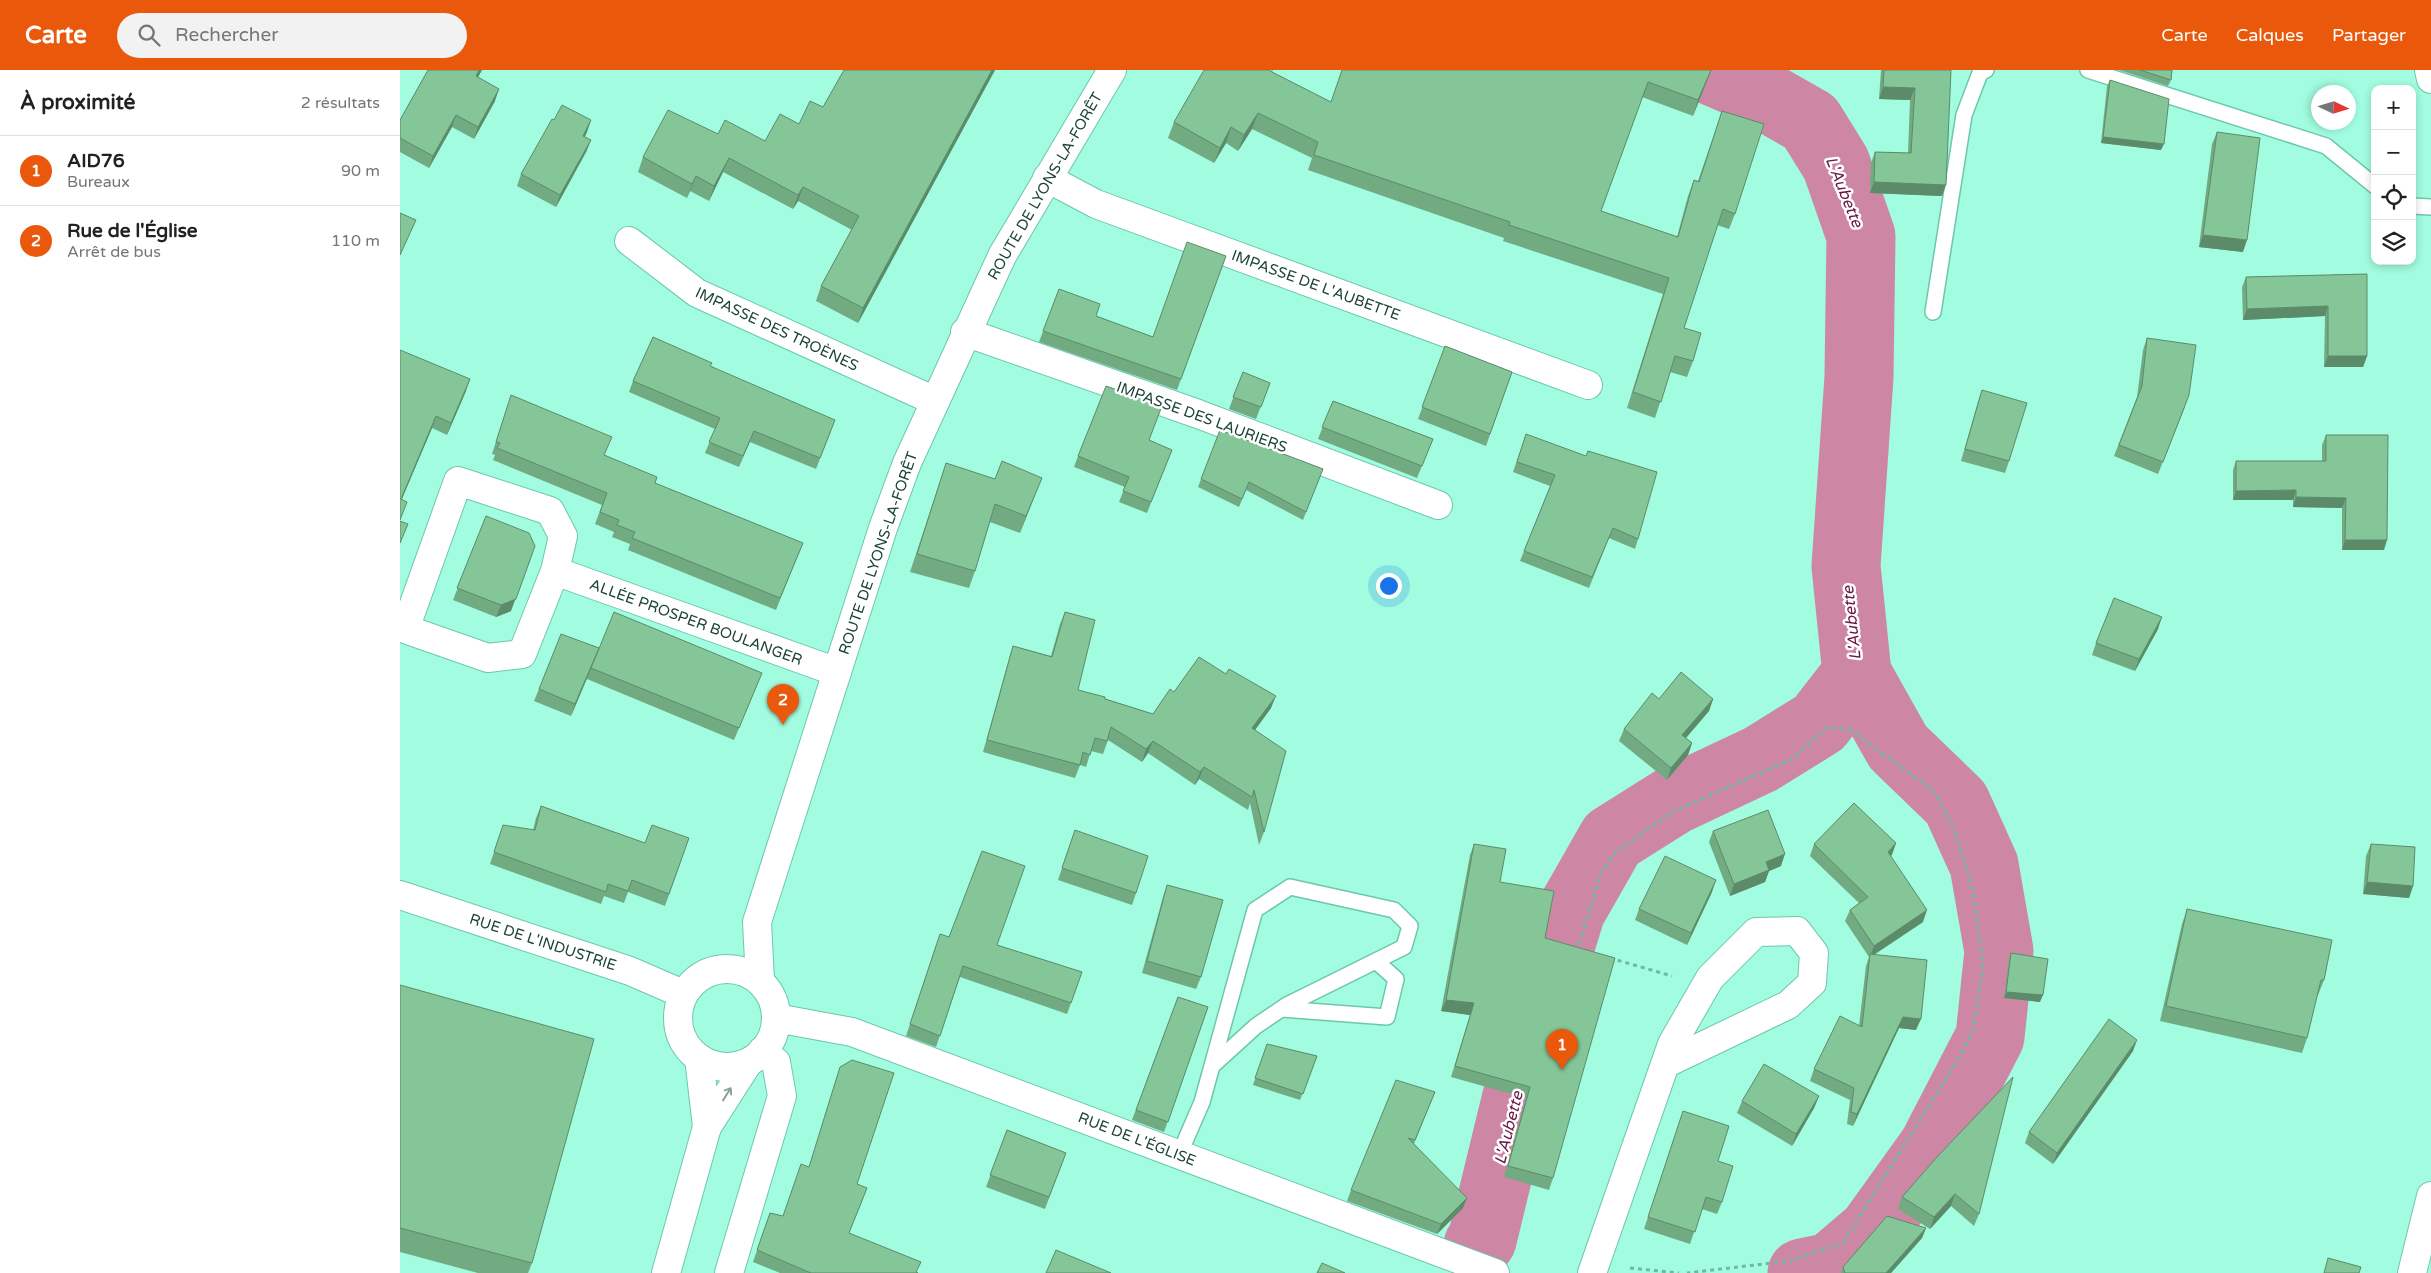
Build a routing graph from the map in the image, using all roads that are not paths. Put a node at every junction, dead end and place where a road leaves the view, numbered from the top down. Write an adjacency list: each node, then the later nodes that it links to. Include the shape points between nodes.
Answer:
1 (1112, 70): 6 (street, ROUTE DE LYONS-LA-FORÊT)
2 (1986, 70): 11 (lane, via 1980,73 1964,114)
3 (2088, 70): 7 (lane, via 2326,146)
4 (2429, 70): 5 (street)
5 (2431, 79)
6 (1047, 178): 12 (street, ROUTE DE LYONS-LA-FORÊT, via 1002,256); 13 (street, IMPASSE DE L'AUBETTE, via 1096,204)
7 (2371, 183)
8 (2416, 206): 9 (lane)
9 (2431, 207)
10 (628, 241): 14 (street, IMPASSE DES TROÈNES, via 697,293)
11 (1933, 312)
12 (965, 332): 14 (street, ROUTE DE LYONS-LA-FORÊT); 15 (street, IMPASSE DES LAURIERS, via 1198,414)
13 (1588, 385)
14 (935, 401): 17 (street, ROUTE DE LYONS-LA-FORÊT, via 897,490)
15 (1438, 506)
16 (555, 571): 16 (street, via 562,536 550,511 458,481 404,629 488,658 522,654); 17 (street, ALLÉE PROSPER BOULANGER)
17 (838, 672): 19 (street, ROUTE DE LYONS-LA-FORÊT)
18 (400, 895): 23 (street, RUE DE L'INDUSTRIE, via 621,968)
19 (757, 922): 21 (street, ROUTE DE LYONS-LA-FORÊT, via 738,946); 22 (street, ROUTE DE LYONS-LA-FORÊT)
20 (1377, 962): 24 (lane); 24 (lane, via 1396,980 1387,1017); 29 (lane, via 1404,948 1410,926 1394,910 1290,887 1255,910)
21 (727, 968): 22 (street, via 745,972); 23 (street, via 702,975)
22 (760, 981): 25 (street, via 775,1004)
23 (683, 994): 27 (street, via 678,1011 678,1029 686,1045)
24 (1282, 1009): 29 (lane, via 1256,1026)
25 (776, 1018): 26 (street, via 772,1036); 31 (street, RUE DE L'ÉGLISE, via 852,1032)
26 (755, 1057): 27 (street, via 731,1067 714,1066); 30 (street, one-way to 26); 35 (street, via 776,1062 782,1096)
27 (699, 1058): 30 (street)
28 (1665, 1064): 28 (street, via 1672,1044 1710,978 1756,932 1797,931 1814,953 1812,983 1788,1005); 33 (street)
29 (1212, 1066): 31 (lane, via 1202,1102)
30 (707, 1127): 34 (street)
31 (1179, 1155): 36 (street, RUE DE L'ÉGLISE)
32 (2431, 1196): 37 (street)
33 (1595, 1265)
34 (666, 1273)
35 (729, 1273)
36 (1495, 1273)
37 (2412, 1273)

